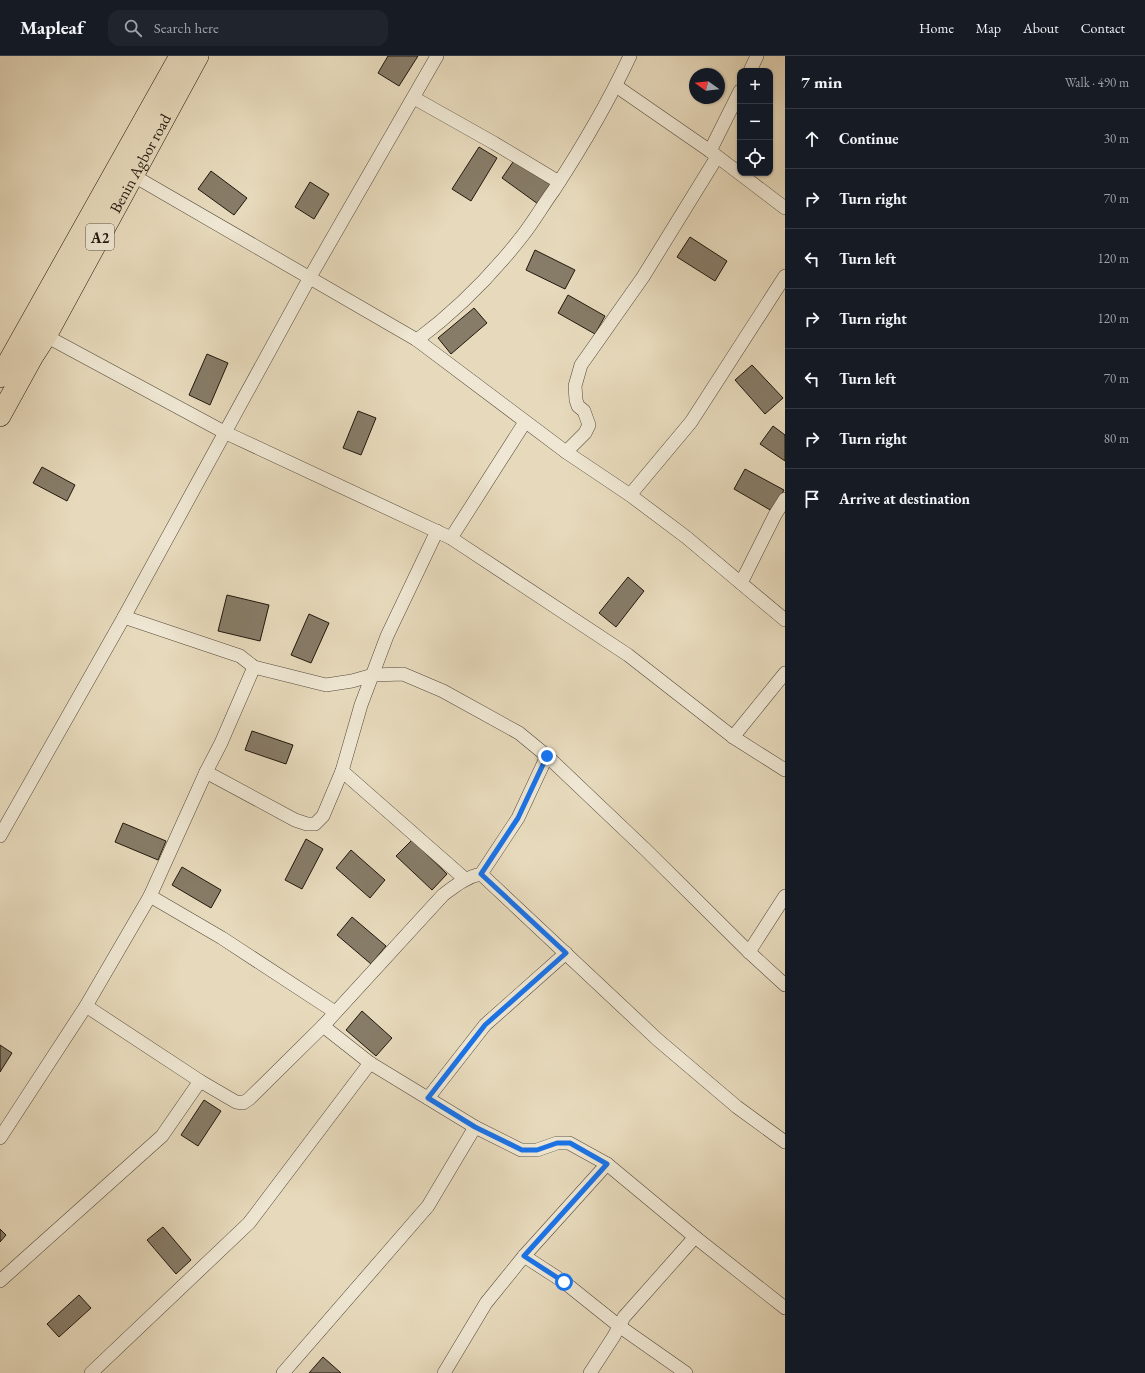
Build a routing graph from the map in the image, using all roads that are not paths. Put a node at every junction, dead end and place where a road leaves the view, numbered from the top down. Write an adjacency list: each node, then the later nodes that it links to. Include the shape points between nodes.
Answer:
1 (180, 56): 18 (highway, Benin Agbor road / A2)
2 (198, 56): 11 (highway, Benin Agbor road / A2)
3 (437, 56): 8 (street)
4 (630, 56): 7 (street)
5 (757, 56): 6 (street)
6 (751, 68)
7 (616, 86): 10 (street); 12 (street)
8 (414, 98): 12 (street); 15 (street)
9 (737, 98): 10 (street)
10 (713, 154): 13 (street); 22 (street, via 643,276 581,365 575,386 576,400 584,411 589,425 585,433)
11 (134, 176): 15 (street); 16 (highway, Benin Agbor road / A2)
12 (559, 182): 17 (street, via 523,235 482,283 443,321)
13 (785, 208)
14 (785, 276): 23 (street, via 691,422)
15 (310, 277): 17 (street); 21 (street)
16 (46, 336): 19 (highway, Benin Agbor road / A2); 21 (street)
17 (418, 340): 20 (street)
18 (0, 377)
19 (0, 416)
20 (526, 422): 22 (street); 26 (street)
21 (224, 432): 25 (street); 28 (street)
22 (566, 452): 23 (street)
23 (630, 495): 27 (street, via 686,536)
24 (785, 499): 27 (street)
25 (437, 531): 26 (street); 32 (street, via 387,636)
26 (451, 538): 33 (street, via 628,655)
27 (741, 583): 29 (street)
28 (124, 617): 30 (street, via 240,656); 38 (street)
29 (785, 620)
30 (254, 667): 32 (street, via 326,686); 37 (street, via 222,743)
31 (785, 673): 33 (street)
32 (373, 675): 34 (street, via 403,674 443,691 518,733); 36 (street)
33 (733, 737): 35 (street)
34 (547, 756): 39 (street, via 518,818); 43 (street)
35 (785, 770)
36 (342, 771): 37 (street, via 322,816 315,824 295,820); 40 (street)
37 (206, 772): 41 (street)
38 (0, 836)
39 (481, 874): 40 (street); 44 (street)
40 (465, 879): 47 (street, via 443,895)
41 (150, 896): 46 (street); 47 (street, via 222,938)
42 (785, 896): 43 (street)
43 (749, 952): 45 (street)
44 (566, 953): 51 (street, via 485,1025); 54 (street, via 664,1045 737,1107)
45 (785, 985)
46 (86, 1006): 50 (street); 53 (street)
47 (335, 1012): 48 (street)
48 (324, 1026): 49 (street); 50 (street, via 243,1103 236,1102)
49 (370, 1063): 51 (street); 61 (street, via 249,1223)
50 (200, 1081): 58 (street, via 162,1136)
51 (428, 1098): 52 (street)
52 (475, 1127): 55 (street, via 522,1150 537,1150 557,1143 570,1143); 62 (street, via 428,1206)
53 (0, 1138)
54 (785, 1142)
55 (607, 1164): 56 (street); 57 (street)
56 (695, 1237): 59 (street); 60 (street, via 624,1317)
57 (524, 1256): 60 (street, via 564,1282); 63 (street, via 486,1303)
58 (0, 1280)
59 (785, 1308)
60 (619, 1326): 64 (street); 65 (street)
61 (91, 1373)
62 (283, 1373)
63 (444, 1373)
64 (590, 1373)
65 (686, 1373)

